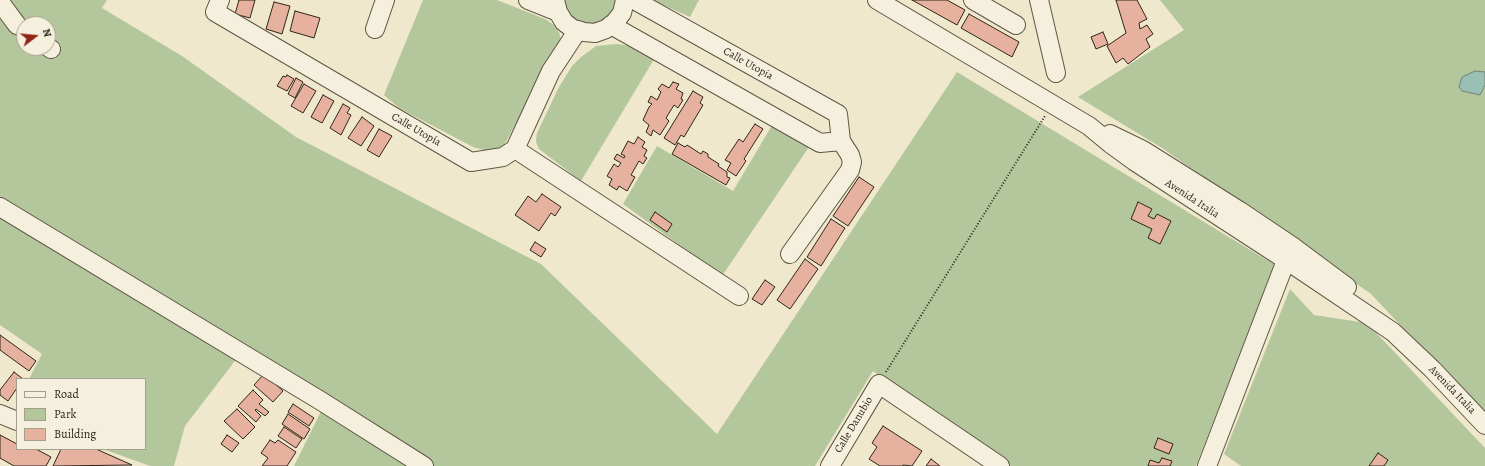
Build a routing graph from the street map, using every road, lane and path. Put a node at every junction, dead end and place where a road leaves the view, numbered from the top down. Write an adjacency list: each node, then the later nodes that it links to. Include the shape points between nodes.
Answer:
1 (220, 0): 19 (street, Calle Utopía, via 215,12 471,162 503,157)
2 (385, 0): 14 (street)
3 (528, 0): 10 (street)
4 (625, 0): 11 (street, via 622,13)
5 (634, 0): 18 (street, Calle Utopía, via 838,114)
6 (877, 0): 17 (street, Avenida Italia)
7 (973, 0): 12 (street)
8 (1039, 0): 16 (street)
9 (0, 2): 13 (street)
10 (556, 6): 15 (street, via 564,22)
11 (611, 25): 15 (street, via 595,32); 18 (street, via 820,143)
12 (1016, 25)
13 (14, 27)
14 (375, 29)
15 (578, 30): 19 (street, via 551,71)
16 (1056, 73)
17 (1053, 105): 21 (street, Avenida Italia, via 1089,126 1134,161); 24 (path)
18 (841, 141): 22 (street, Calle Utopía, via 850,154 850,170)
19 (515, 149): 23 (street)
20 (0, 207): 28 (street)
21 (1289, 253): 27 (street, Avenida Italia, via 1366,302); 31 (street)
22 (790, 254)
23 (739, 296)
24 (879, 384): 29 (street, Calle Danubio); 30 (street)
25 (0, 414): 26 (street)
26 (16, 421)
27 (1485, 425)
28 (424, 466)
29 (830, 466)
30 (1000, 466)
31 (1207, 466)

